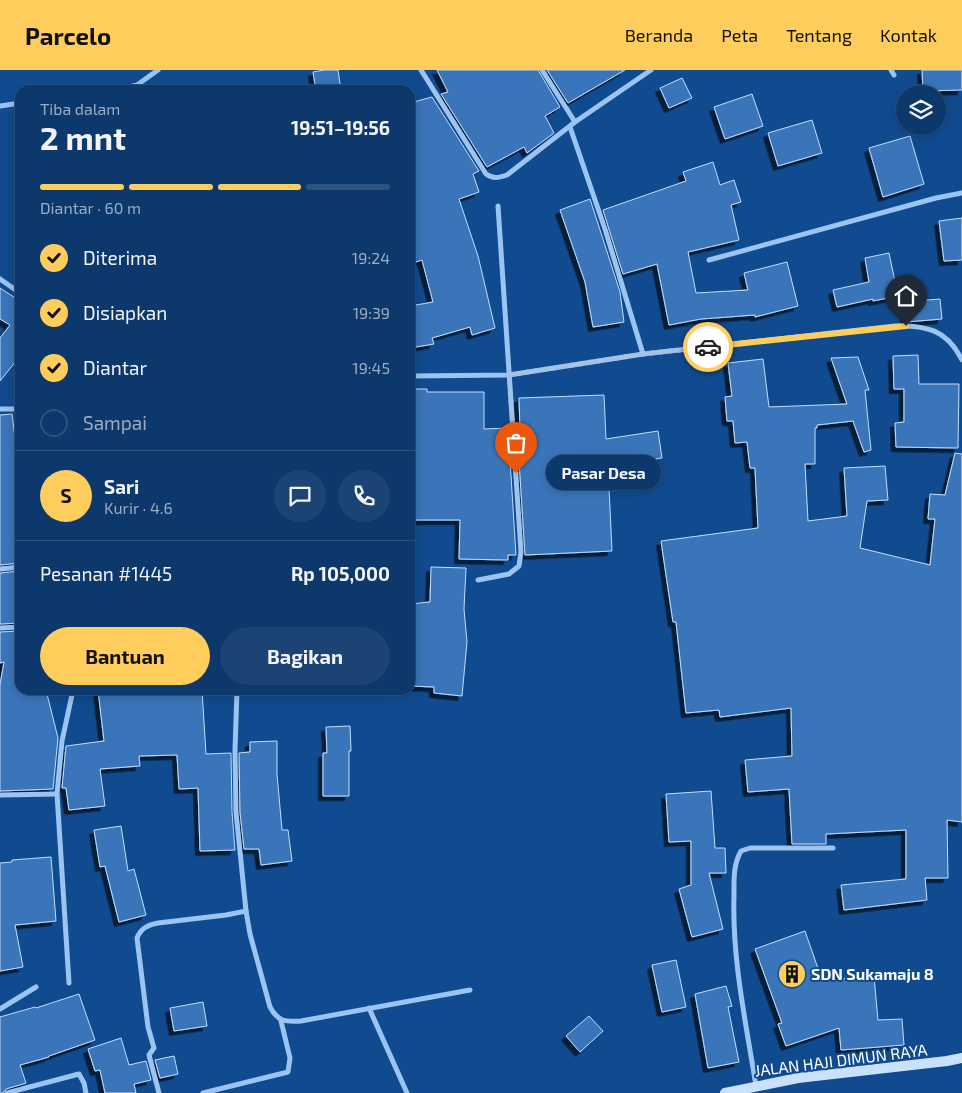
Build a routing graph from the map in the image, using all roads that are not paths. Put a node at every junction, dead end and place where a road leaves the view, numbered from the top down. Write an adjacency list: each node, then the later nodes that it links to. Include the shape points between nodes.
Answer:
1 (158, 70): 5 (street)
2 (421, 70): 9 (street, via 490,177 507,175)
3 (542, 70): 8 (street)
4 (651, 70): 8 (street)
5 (141, 85)
6 (15, 104): 7 (street)
7 (0, 106)
8 (575, 122): 9 (street)
9 (570, 127): 15 (street)
10 (962, 193): 12 (street)
11 (498, 206): 17 (street)
12 (709, 260)
13 (0, 279): 14 (street)
14 (15, 290)
15 (643, 354): 16 (street, via 916,326 937,332 956,347); 17 (street)
16 (962, 360)
17 (509, 375): 18 (street); 23 (street, via 522,552 519,566 508,574)
18 (415, 376)
19 (0, 409): 20 (street)
20 (15, 409)
21 (15, 567): 22 (street)
22 (0, 569)
23 (478, 580)
24 (15, 627): 25 (street)
25 (0, 628)
26 (72, 695): 28 (street, via 62,740)
27 (237, 695): 31 (street, via 236,812)
28 (58, 794): 29 (street); 32 (street)
29 (0, 795)
30 (833, 848): 39 (street, via 750,848 741,852 736,860 735,950)
31 (246, 911): 37 (street, via 270,1007); 42 (street, via 158,923 140,931 137,938 148,1027 154,1048 150,1055)
32 (69, 983)
33 (36, 987): 36 (street)
34 (470, 990): 35 (street)
35 (369, 1008): 37 (street, via 301,1021); 44 (street)
36 (0, 1009)
37 (281, 1021): 43 (street, via 290,1058 288,1072)
38 (962, 1058): 39 (street, JALAN HAJI DIMUN RAYA, via 833,1073)
39 (756, 1086): 45 (street, JALAN HAJI DIMUN RAYA)
40 (7, 1093): 41 (street, via 79,1074)
41 (86, 1093)
42 (159, 1093)
43 (203, 1093)
44 (407, 1093)
45 (724, 1093)

